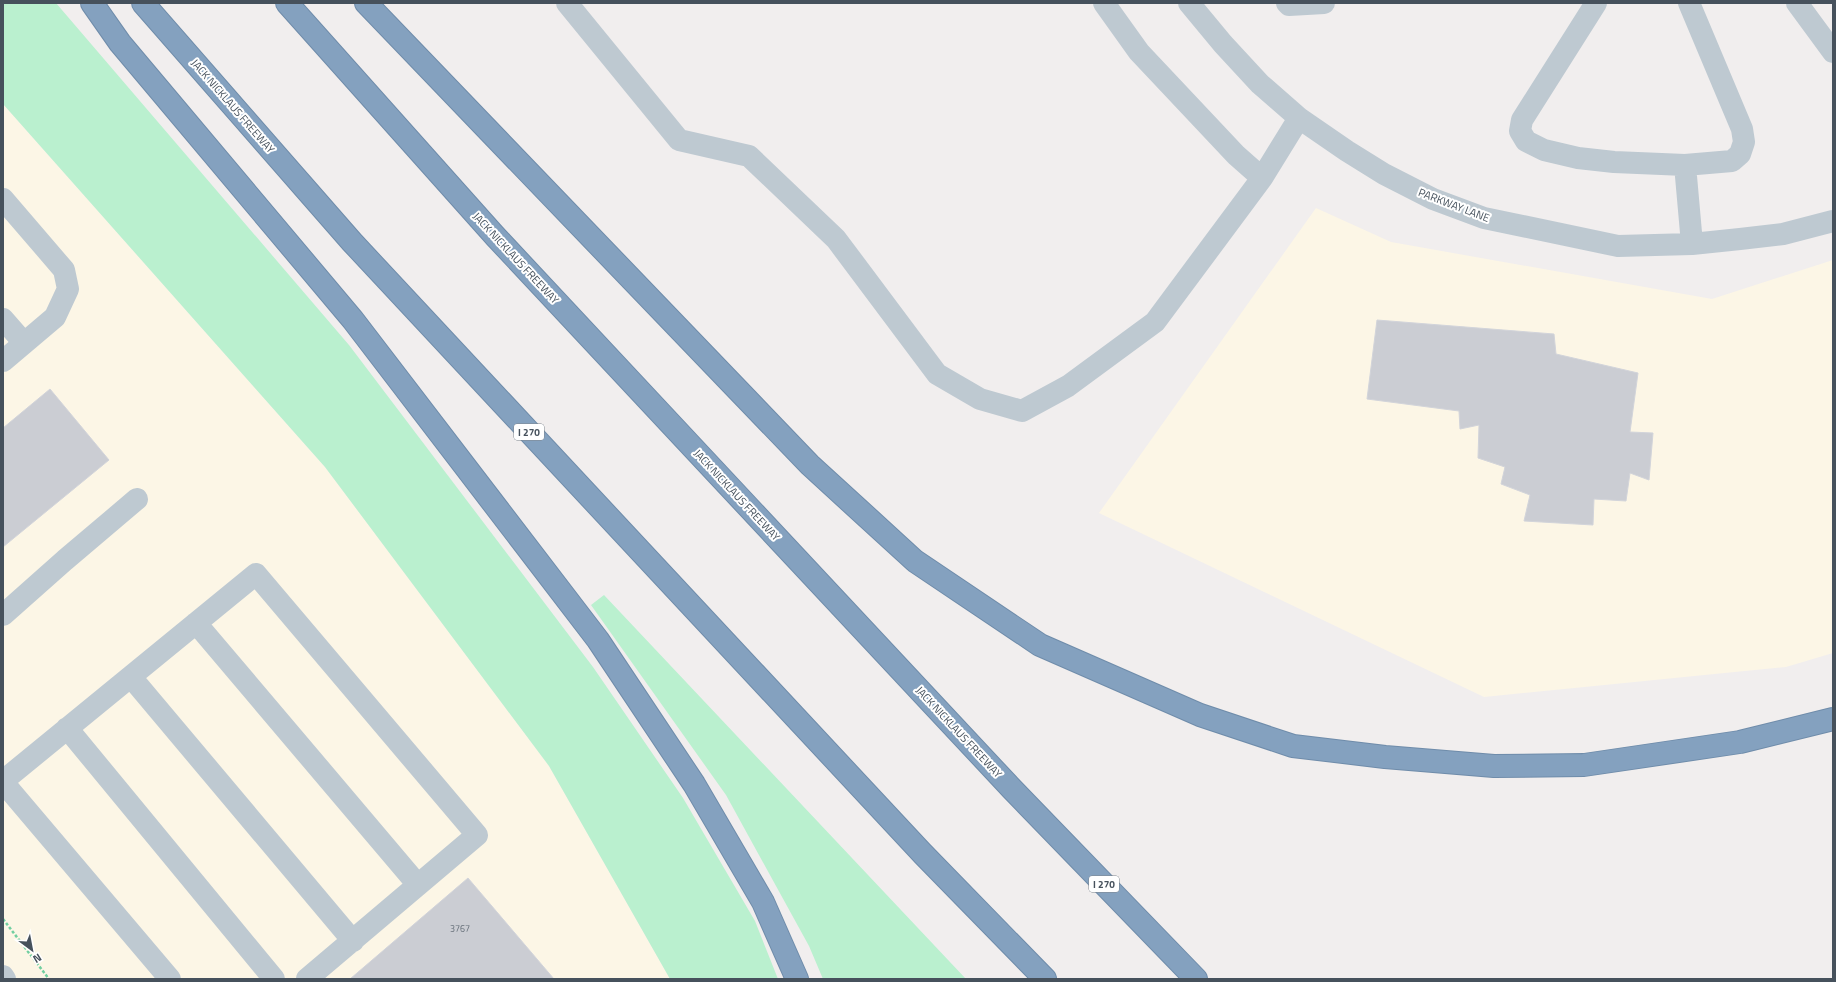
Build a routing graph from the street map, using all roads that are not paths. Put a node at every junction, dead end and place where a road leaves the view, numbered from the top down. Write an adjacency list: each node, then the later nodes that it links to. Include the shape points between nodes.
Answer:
1 (92, 3): 37 (highway, via 120,43 353,320 598,640 694,784 763,902)
2 (143, 3): 38 (highway, JACK NICKLAUS FREEWAY / I 270, via 352,242 918,849)
3 (287, 3): 39 (highway, JACK NICKLAUS FREEWAY / I 270, via 500,242 1012,789)
4 (366, 3): 27 (highway, via 810,465 915,560 1040,646 1200,716 1293,746 1385,757 1494,766 1584,765 1740,742)
5 (567, 3): 16 (street, via 679,140 749,156 836,239 937,374 980,399 1022,411 1068,386 1154,322)
6 (1104, 3): 16 (street, via 1139,52 1236,155)
7 (1189, 3): 14 (street, PARKWAY LANE, via 1260,84)
8 (1287, 3): 9 (street)
9 (1324, 3)
10 (1596, 3): 15 (street, via 1522,120 1520,131 1526,141 1544,150 1578,158)
11 (1689, 3): 15 (street, via 1742,129 1744,142 1740,154 1732,161)
12 (1797, 3): 13 (street)
13 (1833, 52)
14 (1300, 118): 16 (street); 19 (street, PARKWAY LANE, via 1384,174 1433,199 1484,218 1618,246)
15 (1686, 165): 19 (street)
16 (1262, 178)
17 (3, 199): 21 (street, via 64,270 68,289 55,317)
18 (1833, 221): 19 (street, PARKWAY LANE, via 1783,234)
19 (1692, 244)
20 (3, 319): 21 (street)
21 (24, 343): 22 (street)
22 (3, 361)
23 (137, 499): 24 (street)
24 (3, 616)
25 (196, 623): 26 (street); 30 (street); 30 (street, via 256,574 478,835)
26 (131, 677): 28 (street); 31 (street)
27 (1833, 719)
28 (68, 728): 29 (street); 35 (street)
29 (3, 782): 34 (street)
30 (418, 885): 31 (street)
31 (353, 941): 36 (street)
32 (3, 976): 33 (street)
33 (5, 979)
34 (170, 979)
35 (274, 979)
36 (307, 979)
37 (797, 979)
38 (1045, 979)
39 (1196, 979)

